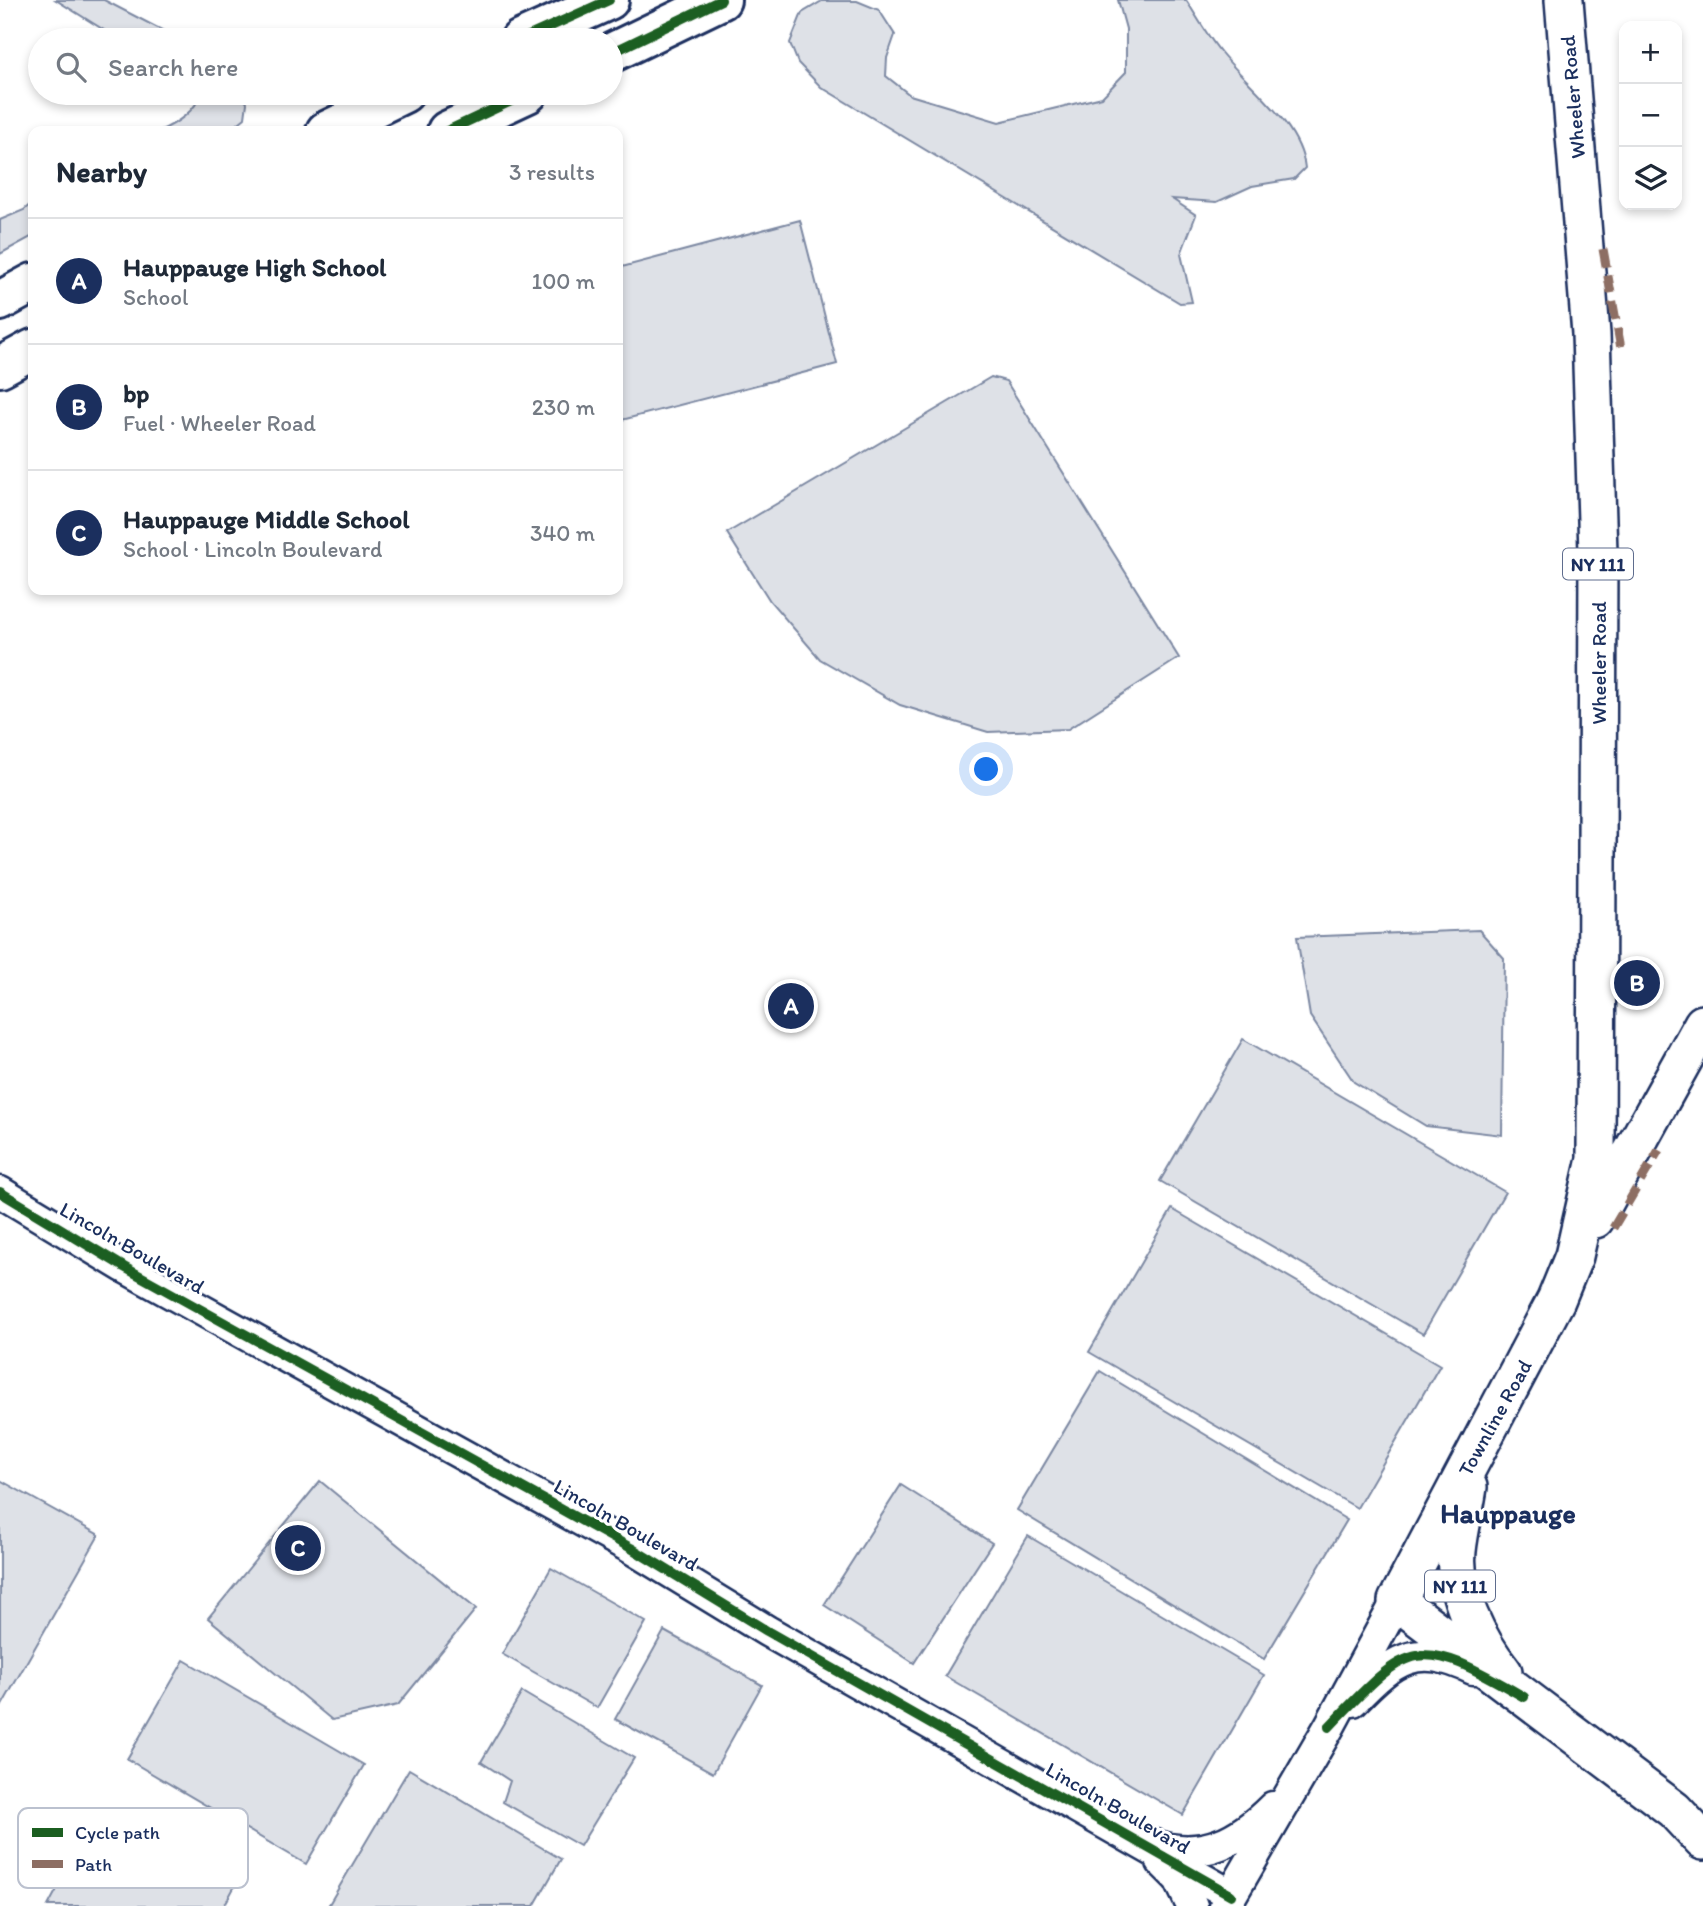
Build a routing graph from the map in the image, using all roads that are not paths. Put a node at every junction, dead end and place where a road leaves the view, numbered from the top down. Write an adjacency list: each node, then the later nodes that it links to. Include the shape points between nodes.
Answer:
1 (609, 0): 4 (highway)
2 (721, 0): 5 (highway)
3 (1564, 0): 16 (main road, Wheeler Road / NY 111, via 1591,334 1598,552)
4 (547, 28)
5 (623, 47)
6 (379, 105): 8 (highway)
7 (502, 105): 9 (highway)
8 (336, 126)
9 (458, 126)
10 (28, 286): 11 (highway)
11 (0, 301)
12 (28, 352): 13 (highway)
13 (0, 367)
14 (1703, 1024): 15 (main road, Townline Road)
15 (1641, 1136): 16 (main road); 18 (main road, Townline Road)
16 (1597, 1144): 18 (main road, Townline Road / NY 111)
17 (0, 1192): 24 (street, Lincoln Boulevard, via 133,1273 631,1548 767,1631)
18 (1574, 1256): 19 (main road, Townline Road / NY 111, via 1539,1338)
19 (1472, 1458): 20 (main road, Townline Road / NY 111); 21 (main road, NY 111, via 1457,1551 1458,1578 1472,1621 1495,1662)
20 (1398, 1601): 21 (main road, NY 111); 22 (street, Townline Road)
21 (1524, 1697): 22 (street, via 1447,1657 1416,1654 1395,1663); 25 (main road, NY 111, via 1674,1810)
22 (1329, 1727): 23 (street, Townline Road)
23 (1294, 1787): 24 (street, via 1232,1842 1211,1849 1164,1848); 26 (street, Townline Road)
24 (1128, 1836): 26 (street, Lincoln Boulevard); 27 (street, via 1179,1879)
25 (1703, 1841)
26 (1228, 1900)
27 (1192, 1906)

